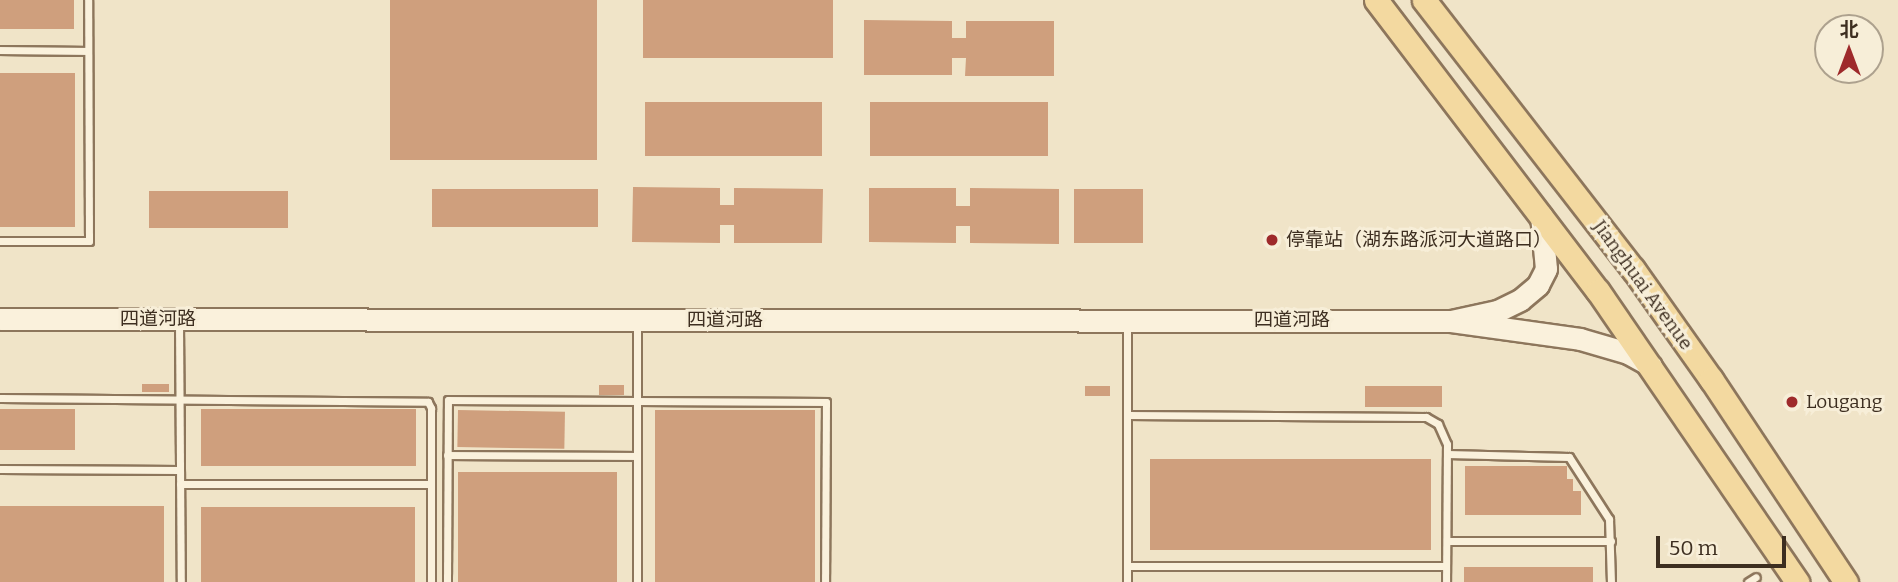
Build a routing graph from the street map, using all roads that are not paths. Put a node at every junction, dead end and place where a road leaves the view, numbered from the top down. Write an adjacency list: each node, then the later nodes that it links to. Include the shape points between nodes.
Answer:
1 (88, 0): 5 (lane)
2 (1376, 0): 6 (main road, Jianghuai Avenue)
3 (1424, 0): 40 (main road, Jianghuai Avenue, via 1633,269)
4 (0, 50): 5 (lane)
5 (88, 51): 7 (lane, via 89,241)
6 (1541, 215): 12 (street, via 1546,269 1538,285 1497,311); 13 (main road, Jianghuai Avenue)
7 (0, 241)
8 (0, 319): 9 (street, 四道河路)
9 (179, 319): 10 (street, 四道河路); 15 (lane)
10 (638, 320): 11 (street, 四道河路); 16 (lane)
11 (1127, 320): 12 (street, 四道河路); 17 (lane)
12 (1451, 321): 13 (street, via 1580,339 1628,353)
13 (1651, 366): 39 (main road, Jianghuai Avenue)
14 (0, 398): 15 (lane)
15 (180, 399): 22 (lane); 24 (lane, via 428,402)
16 (637, 401): 19 (lane, via 448,400); 20 (lane); 34 (lane, via 826,402)
17 (1127, 415): 18 (lane, via 1411,415 1438,424); 27 (lane)
18 (1447, 454): 25 (lane); 26 (lane, via 1569,457 1604,508)
19 (447, 455): 20 (lane); 32 (lane)
20 (637, 456): 33 (lane)
21 (0, 470): 22 (lane)
22 (180, 470): 23 (lane)
23 (180, 484): 24 (lane); 30 (lane)
24 (431, 484): 31 (lane)
25 (1447, 541): 26 (lane); 28 (lane)
26 (1611, 541): 37 (lane)
27 (1127, 566): 28 (lane); 35 (lane)
28 (1446, 566): 36 (lane)
29 (1756, 576): 38 (lane)
30 (181, 582)
31 (431, 582)
32 (447, 582)
33 (637, 582)
34 (825, 582)
35 (1127, 582)
36 (1446, 582)
37 (1611, 582)
38 (1748, 582)
39 (1797, 582)
40 (1846, 582)

